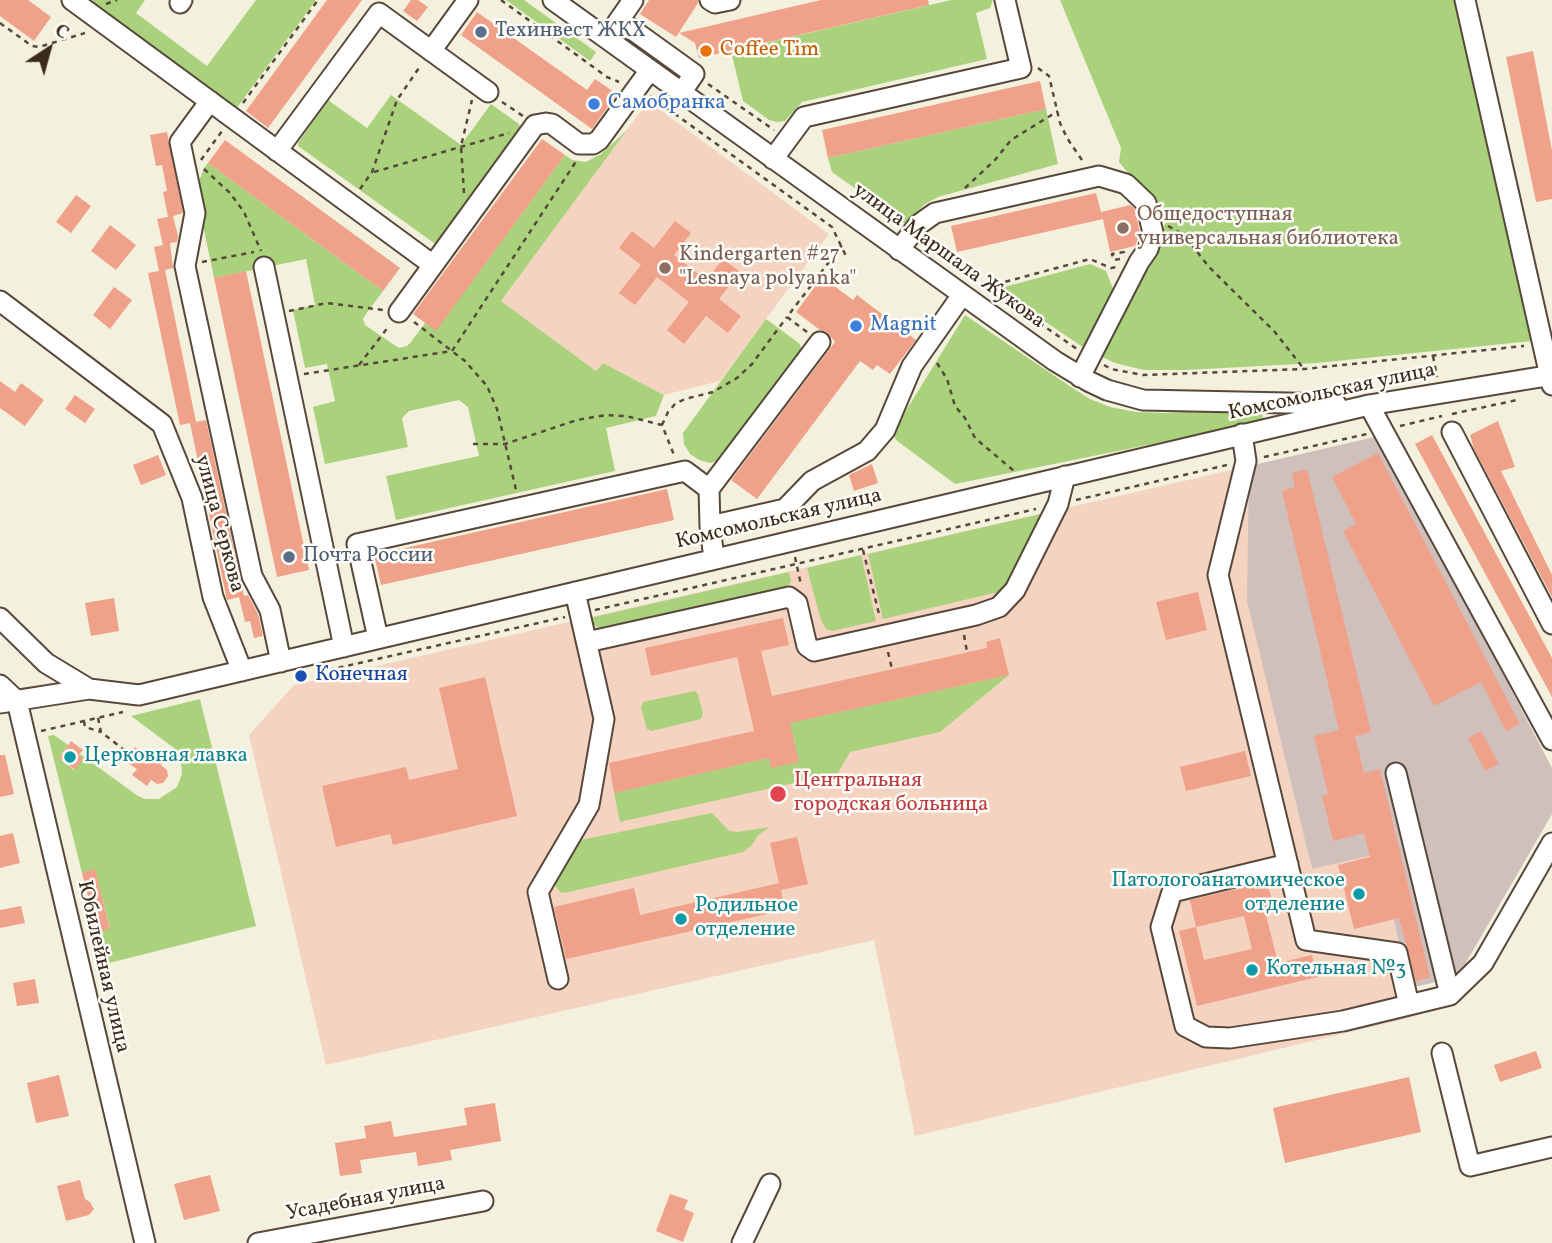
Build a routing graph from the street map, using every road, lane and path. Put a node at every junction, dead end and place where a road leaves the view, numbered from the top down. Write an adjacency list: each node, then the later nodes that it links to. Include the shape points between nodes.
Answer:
1 (72, 0): 11 (street)
2 (318, 0): 23 (path)
3 (468, 0): 14 (street)
4 (501, 0): 19 (path, via 607,77)
5 (552, 0): 13 (street, улица Маршала Жукова)
6 (710, 0): 7 (street)
7 (730, 0)
8 (1005, 0): 15 (street)
9 (1465, 0): 52 (street)
10 (624, 7): 13 (street); 17 (street)
11 (102, 22): 12 (path, via 39,47); 21 (street)
12 (0, 23)
13 (607, 39): 16 (street, улица Маршала Жукова)
14 (431, 51): 18 (street); 27 (street, via 379,13); 29 (path, via 397,100)
15 (1021, 68): 22 (path, via 1032,66 1049,76); 28 (street, via 804,117)
16 (650, 71): 19 (street); 20 (street, улица Маршала Жукова)
17 (694, 74): 20 (street); 28 (path, via 774,131)
18 (482, 87): 24 (path); 26 (path)
19 (636, 89): 25 (street, via 599,140); 36 (path, via 832,227)
20 (681, 93): 28 (street, улица Маршала Жукова)
21 (210, 101): 23 (street); 43 (street, via 180,142 195,213)
22 (1058, 111): 30 (path, via 1076,154); 32 (path, via 1012,139 966,187)
23 (232, 117): 27 (street); 40 (path, via 201,165 244,212)
24 (535, 125): 25 (street, via 552,124); 26 (path); 33 (street)
25 (587, 145): 53 (path)
26 (461, 146): 29 (path); 33 (path)
27 (278, 151): 31 (street)
28 (779, 152): 38 (street, улица Маршала Жукова)
29 (372, 172): 31 (path)
30 (1099, 176): 32 (street); 34 (street, via 1126,184 1137,193 1146,203)
31 (349, 203): 42 (street)
32 (953, 209): 35 (street, via 926,218)
33 (465, 221): 42 (street)
34 (1151, 223): 41 (street, via 1148,249); 56 (path, via 1184,235)
35 (911, 234): 38 (street); 44 (path)
36 (842, 245): 39 (path); 49 (path)
37 (1123, 249): 41 (path, via 1112,254 1114,260)
38 (899, 250): 45 (street, улица Маршала Жукова)
39 (846, 256)
40 (263, 259): 43 (path); 48 (street)
41 (1131, 260): 44 (path, via 1111,268 1090,259); 54 (street)
42 (433, 265): 47 (street)
43 (185, 266): 91 (street, via 251,576 270,610)
44 (986, 287): 54 (path)
45 (962, 295): 50 (street); 58 (street, улица Маршала Жукова)
46 (0, 301): 93 (street, улица Серкова, via 162,424 192,498 213,597)
47 (399, 312): 48 (path, via 327,303); 53 (path); 55 (path)
48 (274, 314): 57 (street)
49 (787, 317): 51 (path); 62 (path, via 737,378 713,392 675,404)
50 (936, 332): 71 (path, via 935,358 955,406 975,438); 75 (street, via 912,366 885,430 867,451 813,481 785,509)
51 (820, 342): 72 (street)
52 (1543, 344): 56 (path); 59 (street)
53 (452, 351): 55 (path); 67 (path, via 475,369 487,386)
54 (1090, 357): 56 (path, via 1111,369 1143,375); 58 (street)
55 (359, 365): 57 (path)
56 (1304, 369)
57 (287, 377): 89 (street)
58 (1080, 377): 61 (street, улица Маршала Жукова, via 1143,400)
59 (1551, 379): 61 (street, Комсомольская улица)
60 (1525, 398): 63 (path)
61 (1369, 405): 63 (street); 65 (street, Комсомольская улица)
62 (663, 425): 67 (path, via 606,415); 69 (path, via 677,464)
63 (1383, 430): 68 (path); 103 (street)
64 (1451, 432): 84 (street)
65 (1242, 433): 68 (street); 70 (street, Комсомольская улица)
66 (473, 444): 67 (path)
67 (505, 444): 74 (path)
68 (1246, 461): 73 (path); 107 (street, via 1218,575)
69 (685, 471): 72 (street); 74 (street)
70 (1065, 476): 71 (street, Комсомольская улица); 73 (street)
71 (1030, 484): 76 (street, Комсомольская улица)
72 (709, 489): 75 (street)
73 (1058, 504): 77 (path); 86 (street, via 1015,590 999,607)
74 (520, 507): 87 (street, via 357,544)
75 (710, 526): 78 (street)
76 (792, 541): 78 (street, Комсомольская улица); 79 (path)
77 (863, 548): 79 (path); 86 (path)
78 (714, 559): 81 (street, Комсомольская улица)
79 (796, 564): 80 (path); 82 (path)
80 (802, 591)
81 (575, 592): 82 (street); 87 (street, Комсомольская улица)
82 (580, 613): 88 (street); 94 (path)
83 (0, 618): 96 (street, via 46,663)
84 (1552, 624)
85 (963, 630): 90 (path)
86 (884, 636): 88 (street, via 814,651 807,646 797,603 789,597); 92 (path)
87 (378, 638): 89 (street, Комсомольская улица)
88 (587, 642): 108 (street, via 604,719 589,805 538,892)
89 (344, 647): 91 (street, Комсомольская улица)
90 (967, 652)
91 (281, 662): 93 (street, Комсомольская улица)
92 (892, 669)
93 (242, 671): 96 (street, Комсомольская улица, via 139,695)
94 (314, 673)
95 (0, 685): 97 (street)
96 (89, 689): 97 (street, Комсомольская улица)
97 (8, 702): 102 (street, Юбилейная улица)
98 (123, 712): 99 (path)
99 (98, 718): 100 (path); 101 (path)
100 (84, 721): 101 (path, via 85,727); 102 (path)
101 (101, 732): 104 (path)
102 (24, 735): 115 (street, Юбилейная улица)
103 (1552, 740)
104 (124, 749)
105 (1396, 773): 109 (street)
106 (1552, 843): 109 (street, via 1483,963)
107 (1288, 864): 110 (street, via 1306,940 1397,953); 110 (street, via 1171,892 1161,927 1185,1026 1206,1037 1230,1038)
108 (558, 979)
109 (1450, 995): 110 (street)
110 (1409, 1005)
111 (1442, 1053): 112 (street, via 1471,1166)
112 (1552, 1147)
113 (770, 1184): 117 (street)
114 (483, 1201): 116 (street, Усадебная улица)
115 (145, 1243)
116 (258, 1243)
117 (742, 1243)

